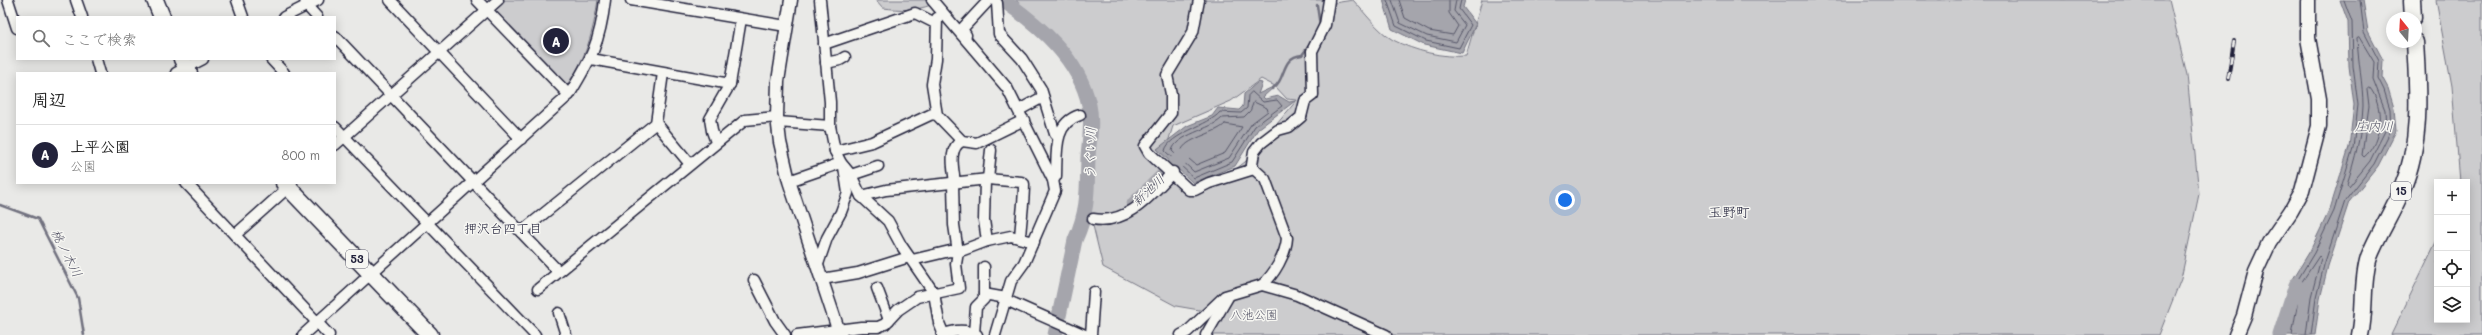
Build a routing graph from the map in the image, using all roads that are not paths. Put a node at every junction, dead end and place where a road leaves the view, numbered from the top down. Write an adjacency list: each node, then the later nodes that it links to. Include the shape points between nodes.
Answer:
1 (8, 0): 30 (street)
2 (76, 0): 23 (street)
3 (155, 0): 24 (main road)
4 (237, 0): 25 (street)
5 (318, 0): 19 (street)
6 (390, 0): 36 (street)
7 (477, 0): 20 (street)
8 (498, 0): 20 (street)
9 (605, 0): 38 (street, via 601,31)
10 (631, 0): 28 (street)
11 (791, 0): 31 (street)
12 (820, 0): 34 (street)
13 (932, 0): 21 (street)
14 (1199, 0): 71 (street, via 1194,32 1167,75 1171,113 1146,146 1150,153)
15 (1329, 0): 70 (street, via 1325,25 1312,51 1313,95 1305,102 1301,117 1261,143 1254,152)
16 (2308, 0): 122 (main road, via 2308,38 2319,99 2319,126 2302,191 2269,243 2256,271)
17 (2412, 0): 22 (main road)
18 (993, 2): 33 (street, via 962,29); 50 (street, via 1000,34 1022,59)
19 (306, 3): 26 (street); 27 (street)
20 (487, 10): 36 (street); 49 (street)
21 (941, 11): 29 (street); 33 (street)
22 (2413, 12)
23 (82, 16)
24 (162, 16)
25 (242, 16)
26 (286, 16)
27 (316, 16)
28 (741, 19): 31 (street); 47 (street)
29 (935, 23): 34 (street, via 915,13); 52 (street, via 936,59 932,84)
30 (16, 25)
31 (786, 26): 54 (street, via 778,81)
32 (336, 37): 48 (street)
33 (965, 38): 51 (street, via 997,74)
34 (824, 44): 42 (street)
35 (2415, 48): 123 (main road, 15, via 2419,109 2414,147 2403,187 2370,256 2364,277)
36 (438, 54): 48 (street); 61 (street)
37 (845, 57): 42 (street)
38 (591, 59): 46 (street); 49 (street)
39 (96, 60): 44 (street)
40 (201, 60): 43 (street)
41 (272, 60): 45 (street)
42 (826, 63): 57 (street)
43 (183, 68)
44 (100, 72)
45 (283, 72)
46 (663, 73): 47 (street); 56 (street)
47 (730, 84): 63 (street, via 710,120)
48 (391, 95): 59 (street); 75 (street)
49 (569, 95): 61 (street)
50 (1043, 97): 51 (street); 60 (street)
51 (1019, 110): 55 (street)
52 (937, 115): 62 (street); 66 (street, via 928,116 872,142)
53 (1080, 115): 60 (street, via 1064,124)
54 (777, 120): 57 (street); 63 (street, via 745,120); 74 (street)
55 (1024, 120): 62 (street, via 977,143); 73 (street)
56 (656, 123): 67 (street); 82 (street)
57 (830, 126): 66 (street)
58 (336, 128): 59 (street)
59 (344, 137): 64 (street); 81 (street)
60 (1058, 137): 73 (street)
61 (521, 139): 75 (street)
62 (962, 141): 76 (street, via 952,157)
63 (716, 142): 67 (street)
64 (336, 144)
65 (991, 150): 72 (street)
66 (835, 151): 69 (street)
67 (690, 164): 91 (street)
68 (878, 166): 69 (street)
69 (845, 168): 74 (street); 79 (street); 89 (street, via 848,193)
70 (1254, 170): 71 (street, via 1209,183 1196,190 1189,190); 95 (street, via 1265,178 1288,238 1287,248 1269,279)
71 (1173, 172): 80 (street, via 1143,203 1127,215)
72 (987, 179): 76 (street); 84 (street, via 1024,184); 85 (street, via 984,220)
73 (1054, 180): 86 (street, via 1055,191)
74 (789, 181): 89 (street)
75 (474, 182): 81 (street); 82 (street)
76 (954, 183): 79 (street, via 886,190); 87 (street, via 954,225)
77 (187, 184): 83 (street)
78 (288, 184): 83 (street); 92 (main road, 53)
79 (862, 196): 88 (street, via 888,221)
80 (1093, 219)
81 (428, 224): 92 (street); 111 (street)
82 (521, 232): 91 (street)
83 (235, 235): 105 (street)
84 (1020, 238): 85 (street, via 1011,236); 86 (street)
85 (987, 241): 87 (street)
86 (1034, 242): 102 (street, via 1024,263 1011,281)
87 (958, 252): 88 (street, via 950,251); 98 (street, via 956,264 959,288)
88 (910, 259): 93 (street, via 858,273); 98 (street)
89 (817, 267): 93 (street)
90 (984, 268): 100 (street)
91 (558, 271): 97 (street)
92 (372, 274): 105 (street); 110 (main road, 53)
93 (822, 279): 106 (street)
94 (754, 280): 113 (street)
95 (1262, 285): 101 (street); 121 (street, via 1292,293)
96 (877, 288): 104 (street)
97 (538, 289)
98 (934, 292): 104 (street, via 917,297); 115 (street)
99 (1094, 292): 118 (street)
100 (984, 294): 102 (street); 107 (street, via 984,299 976,307)
101 (1230, 294): 119 (street); 120 (street)
102 (1006, 299): 116 (street); 117 (street, via 1047,320)
103 (559, 313): 112 (street)
104 (889, 320): 106 (street, via 878,327 861,327)
105 (317, 322): 108 (street); 109 (street)
106 (840, 333): 114 (street)
107 (975, 334): 115 (street, via 955,331)
108 (303, 335)
109 (329, 335)
110 (430, 335)
111 (535, 335)
112 (566, 335)
113 (785, 335)
114 (797, 335)
115 (943, 335)
116 (995, 335)
117 (1085, 335)
118 (1091, 335)
119 (1181, 335)
120 (1206, 335)
121 (1386, 335)
122 (2236, 335)
123 (2360, 335)

